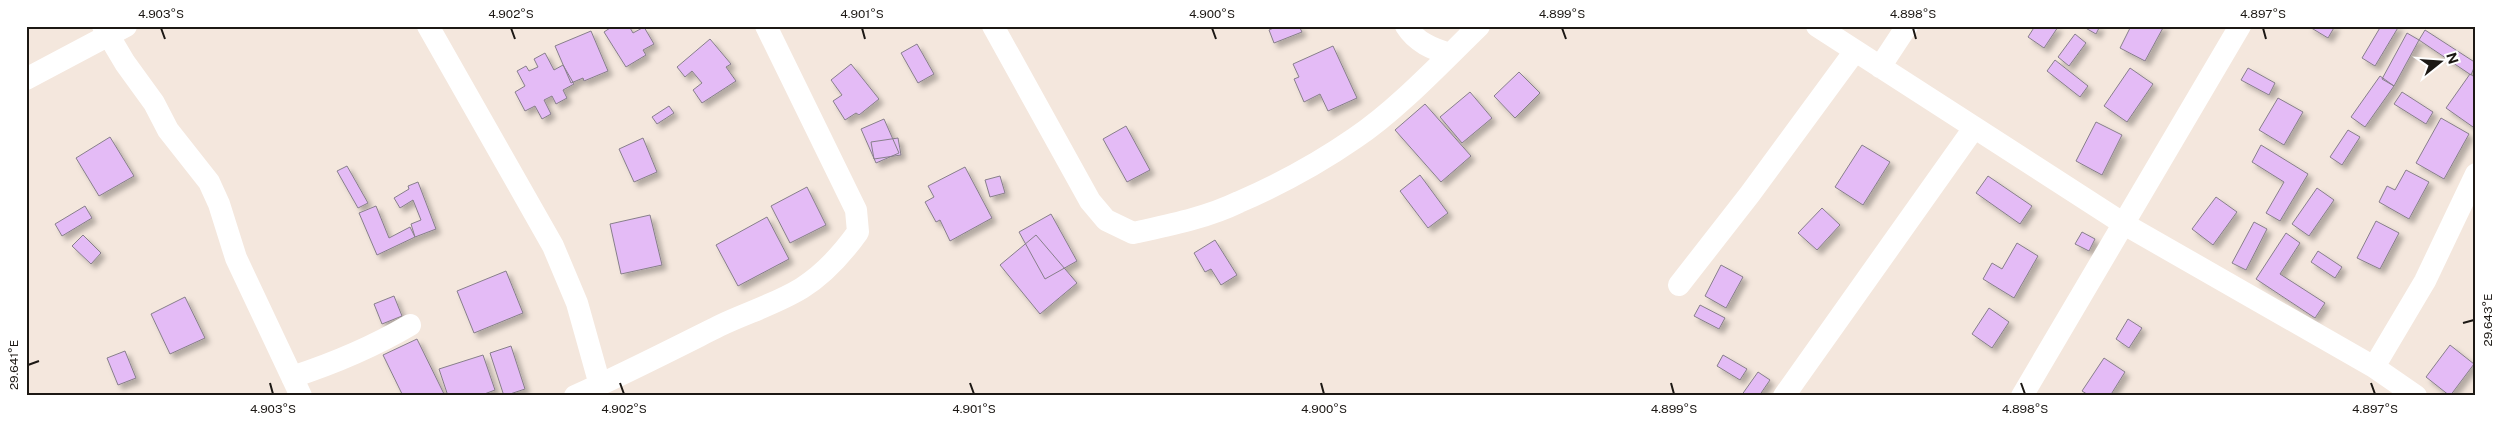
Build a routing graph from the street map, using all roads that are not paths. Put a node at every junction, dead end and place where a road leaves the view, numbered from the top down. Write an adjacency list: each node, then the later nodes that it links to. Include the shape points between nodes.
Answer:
1 (428, 26): 20 (street, via 553,246 577,303)
2 (766, 26): 20 (street, via 856,210 858,232 818,276 801,288)
3 (994, 26): 11 (street, via 1090,201 1106,220 1134,234 1238,203 1298,172 1356,138)
4 (1406, 26): 11 (street, via 1411,35 1432,49)
5 (1479, 26): 11 (street)
6 (1817, 26): 10 (street)
7 (1907, 26): 12 (street)
8 (2240, 26): 16 (street)
9 (112, 30): 13 (street); 21 (street, via 124,63 142,85 168,130 209,182 236,258)
10 (1855, 51): 12 (street); 17 (street)
11 (1450, 54)
12 (1880, 67): 14 (street)
13 (26, 79)
14 (1974, 128): 16 (street); 24 (street)
15 (2476, 174): 19 (street, via 2425,281)
16 (2124, 224): 19 (street); 25 (street)
17 (1679, 285)
18 (410, 324): 21 (street, via 372,347 331,364)
19 (2374, 367): 22 (street)
20 (600, 385): 23 (street)
21 (297, 386)
22 (2405, 393)
23 (575, 396)
24 (1784, 396)
25 (2022, 396)

